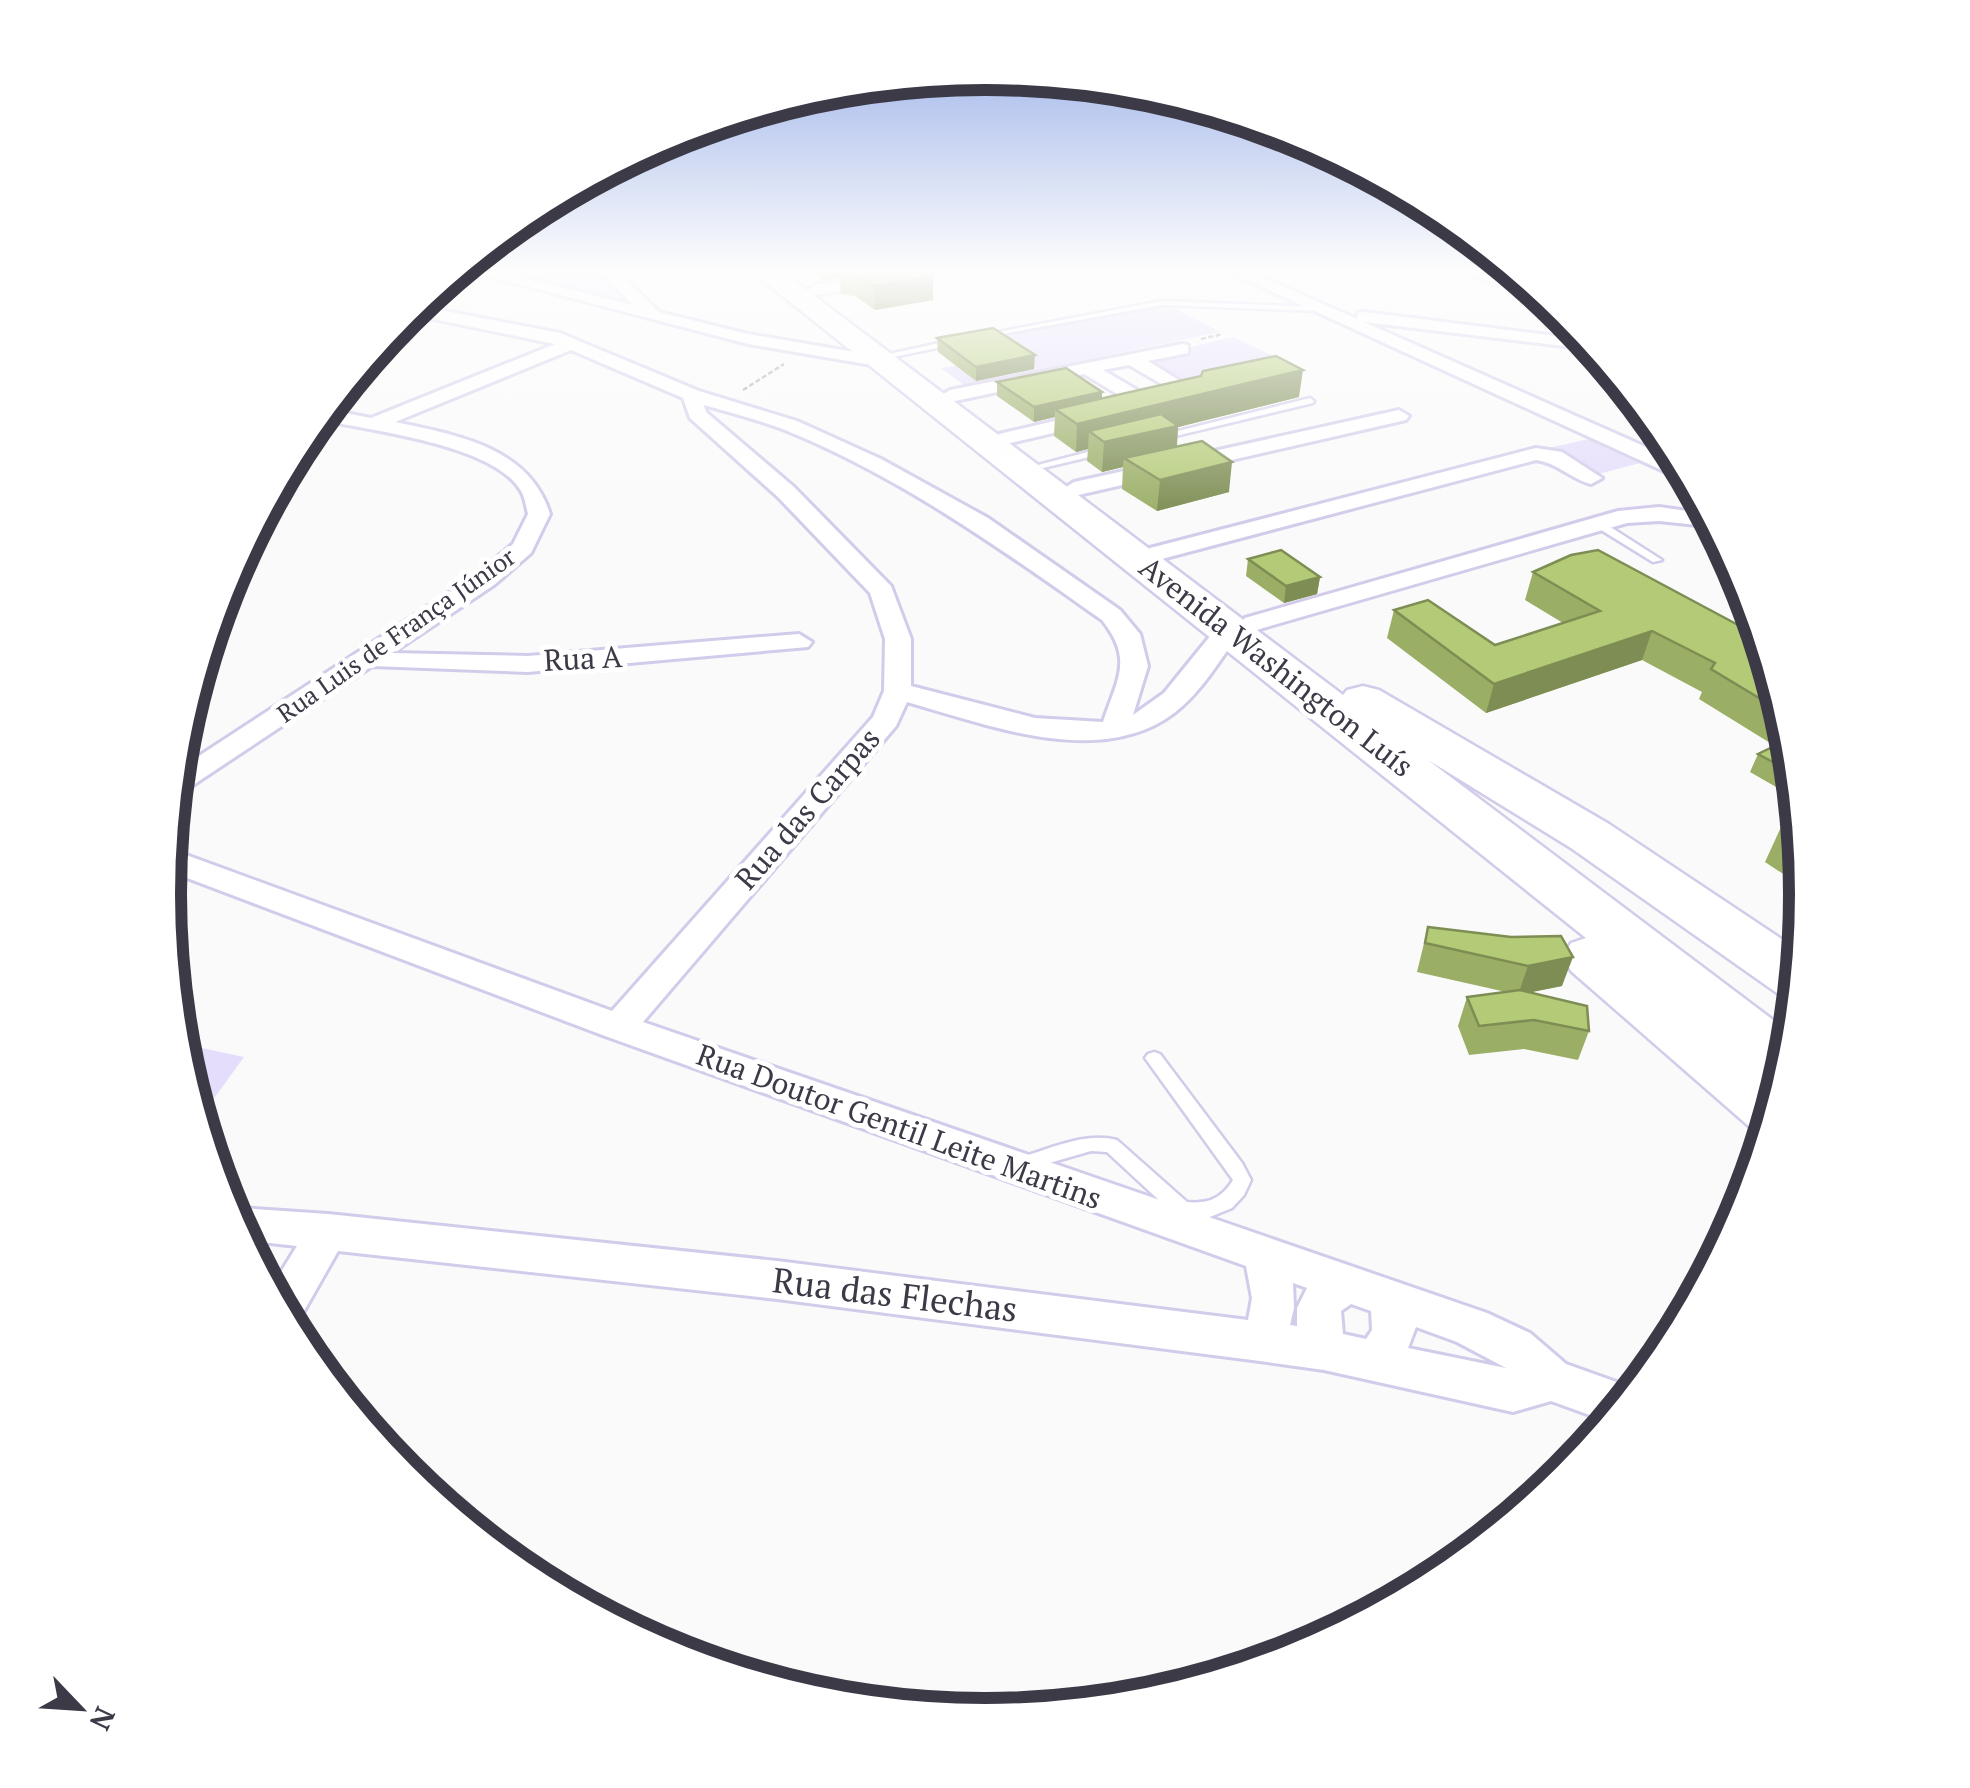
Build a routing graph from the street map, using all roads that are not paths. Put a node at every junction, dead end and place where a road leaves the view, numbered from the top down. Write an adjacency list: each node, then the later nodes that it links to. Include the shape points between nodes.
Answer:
1 (548, 353): 18 (street)
2 (593, 353): 12 (street)
3 (844, 353): 9 (street)
4 (881, 353): 9 (highway, Avenida Washington Luís)
5 (882, 353): 9 (highway, Avenida Washington Luís)
6 (904, 353): 9 (lane)
7 (1157, 353): 10 (street)
8 (1420, 353): 22 (street)
9 (886, 357): 13 (highway, Avenida Washington Luís); 29 (highway, Avenida Washington Luís)
10 (1131, 359): 11 (street); 15 (street, via 1190,395)
11 (1086, 368): 13 (street); 15 (street)
12 (692, 395): 33 (street, via 697,414 786,492 882,591 898,639); 34 (street, via 790,426 874,464 1011,543 1111,615 1135,652)
13 (950, 396): 19 (highway, Avenida Washington Luís)
14 (1310, 401): 20 (lane)
15 (1148, 405): 19 (street)
16 (1399, 416): 23 (street)
17 (338, 418): 18 (street, Rua Luis de França Júnior)
18 (370, 425): 31 (street, Rua Luis de França Júnior, via 491,455 532,485 539,514 523,548 507,562)
19 (1006, 438): 23 (highway, Avenida Washington Luís)
20 (1138, 442)
21 (1119, 447): 23 (lane)
22 (1662, 461)
23 (1058, 477): 27 (highway, Avenida Washington Luís)
24 (1591, 478): 27 (street, via 1555,456 1536,454)
25 (1696, 519): 26 (street, via 1640,514)
26 (1597, 523): 28 (lane); 29 (street)
27 (1158, 553): 29 (highway, Avenida Washington Luís)
28 (1657, 560)
29 (1242, 626): 32 (highway, Avenida Washington Luís); 34 (street, via 1164,708); 35 (highway, Avenida Washington Luís)
30 (800, 642): 31 (street, Rua A, via 568,661)
31 (366, 658): 36 (street, Rua Luis de França Júnior)
32 (1346, 690): 38 (highway, Avenida Washington Luís); 39 (highway, via 1590,836)
33 (898, 692): 34 (street, via 1057,729); 41 (street, Rua das Carpas, via 886,720)
34 (1113, 732)
35 (1400, 764): 38 (highway, Avenida Washington Luís); 44 (highway, via 1492,874)
36 (190, 775)
37 (182, 865): 41 (street, Rua Doutor Gentil Leite Martins)
38 (1587, 888): 40 (highway, Avenida Washington Luís); 42 (highway, Avenida Washington Luís)
39 (1785, 969)
40 (1780, 1015)
41 (618, 1027): 45 (street, Rua Doutor Gentil Leite Martins)
42 (1774, 1052)
43 (1154, 1058): 45 (lane, via 1236,1168 1242,1180 1236,1196 1214,1210 1182,1209 1112,1145 1091,1144)
44 (1762, 1100)
45 (1011, 1167): 48 (street, Rua Doutor Gentil Leite Martins)
46 (252, 1224): 47 (street, Rua das Flechas)
47 (328, 1231): 50 (street); 51 (street, Rua das Flechas)
48 (1263, 1254): 49 (street, Rua Doutor Gentil Leite Martins); 51 (street, via 1276,1295)
49 (1369, 1290): 52 (street, via 1330,1291 1320,1302); 53 (street, via 1394,1308 1396,1332); 54 (street, Rua Doutor Gentil Leite Martins, via 1514,1347)
50 (289, 1297)
51 (1260, 1341): 52 (street, Rua das Flechas)
52 (1324, 1350): 53 (street, Rua das Flechas)
53 (1376, 1360): 54 (street, Rua das Flechas, via 1512,1391)
54 (1550, 1380): 55 (street, Rua Doutor Gentil Leite Martins)
55 (1608, 1401)

